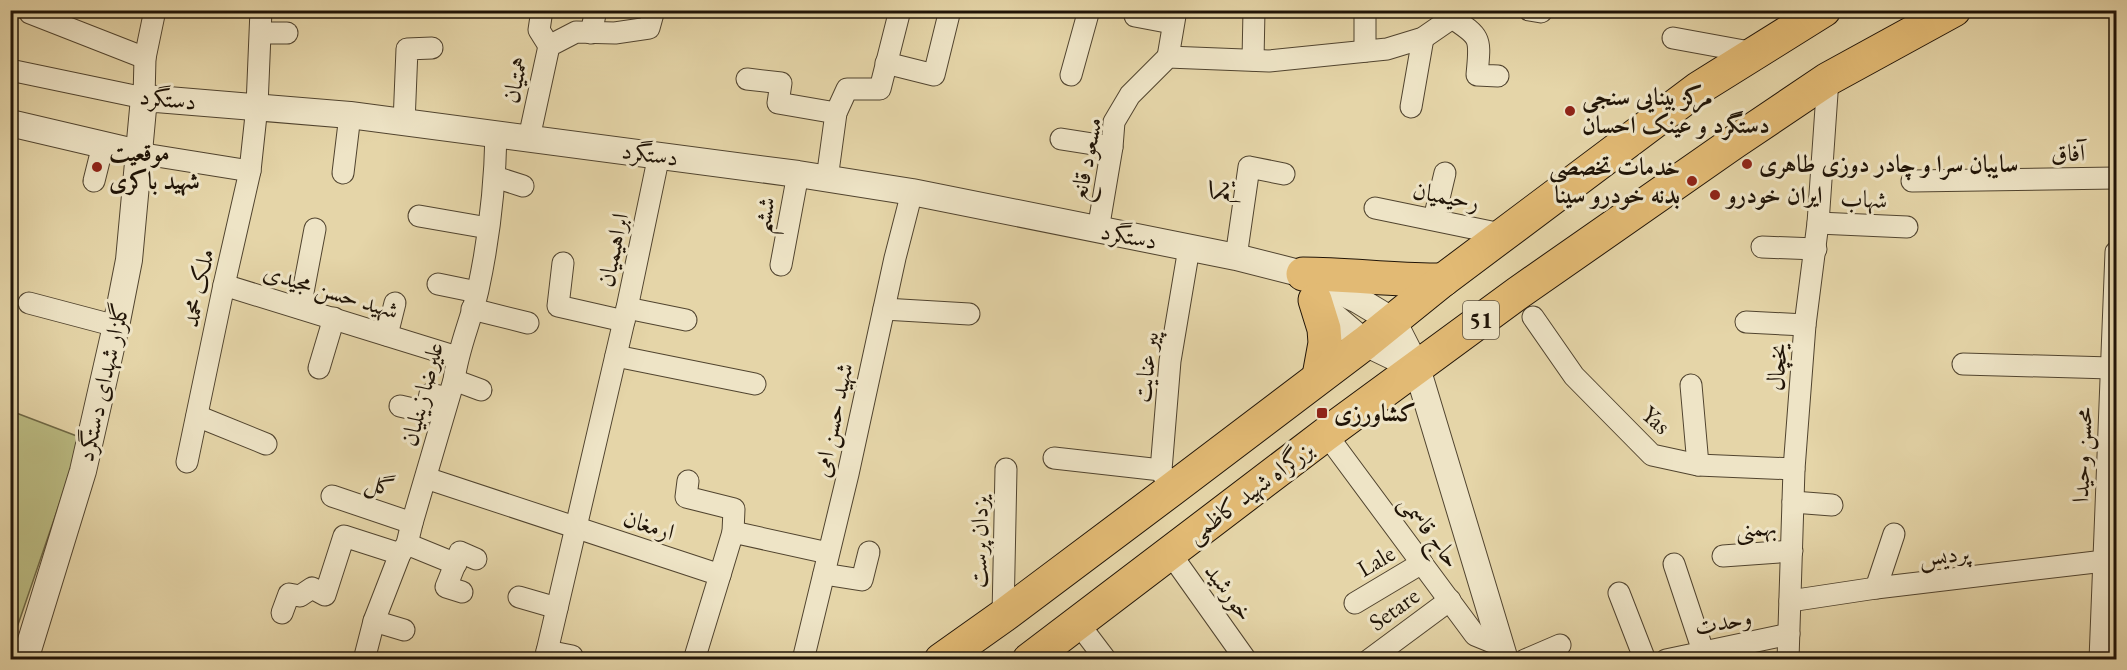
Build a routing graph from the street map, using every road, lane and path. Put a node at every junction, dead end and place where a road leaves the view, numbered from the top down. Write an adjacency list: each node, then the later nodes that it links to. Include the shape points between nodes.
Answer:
1 (29, 10): 27 (street)
2 (155, 10): 27 (street)
3 (261, 10): 17 (street, ملک محمد)
4 (542, 10): 22 (street, via 539,30)
5 (596, 10): 19 (street)
6 (654, 10): 19 (street, همتیان, via 649,28)
7 (900, 10): 29 (street)
8 (950, 10): 29 (street, via 934,75)
9 (1089, 10): 31 (street)
10 (1254, 10): 28 (street)
11 (1365, 10): 24 (street)
12 (1824, 10): 25 (highway, بزرگراه شهید کاظمی / 51)
13 (1954, 10): 34 (highway, بزرگراه شهید کاظمی / 51)
14 (1454, 14): 20 (street); 32 (street, via 1473,32 1479,46 1477,75)
15 (1135, 16): 16 (street)
16 (1174, 17): 26 (street)
17 (261, 33): 18 (street); 36 (street, ملک محمد)
18 (287, 33)
19 (591, 33): 22 (street, همتیان, via 576,32)
20 (1423, 38): 24 (street); 37 (street)
21 (1673, 38): 25 (street)
22 (549, 46): 43 (street, همتیان)
23 (432, 48): 41 (street, via 407,48)
24 (1365, 51): 28 (street)
25 (1755, 53): 69 (highway, بزرگراه شهید کاظمی / 51, via 1699,88)
26 (1168, 57): 28 (street); 46 (street, مسعود قانع, via 1131,94 1114,122)
27 (145, 58): 35 (street)
28 (1253, 60)
29 (886, 63): 38 (street, via 880,89 847,89)
30 (10, 70): 35 (street, دستگرد)
31 (1071, 75)
32 (1498, 76)
33 (747, 79): 38 (street, via 781,83 778,103)
34 (1828, 79): 64 (street, یخچال); 103 (highway, بزرگراه شهید کاظمی / 51, via 1518,293)
35 (144, 98): 36 (street, دستگرد); 47 (street, گلزار شهدای دستگرد)
36 (257, 106): 39 (street, دستگرد); 49 (street, ملک محمد)
37 (1411, 107)
38 (836, 113): 56 (street)
39 (350, 115): 41 (street, دستگرد); 50 (street)
40 (10, 123): 45 (street)
41 (404, 123): 42 (street, دستگرد)
42 (496, 134): 43 (street, دستگرد); 54 (street, علیرضا زینلیان)
43 (529, 138): 48 (street, دستگرد)
44 (1061, 139): 46 (street)
45 (103, 145): 47 (street); 57 (street)
46 (1112, 147): 68 (street, مسعود قانع)
47 (138, 153): 49 (street); 95 (street, گلزار شهدای دستگرد, via 129,260)
48 (659, 155): 52 (street, دستگرد); 86 (street, ابراهیمیان)
49 (250, 171): 80 (street, ملک محمد)
50 (343, 173)
51 (1445, 173): 63 (street)
52 (798, 174): 56 (street, دستگرد); 76 (street, ششم)
53 (1284, 174): 74 (street, یکم, via 1249,167)
54 (495, 177): 59 (street); 66 (street, علیرضا زینلیان)
55 (2116, 178): 58 (street, آفاق)
56 (827, 179): 60 (street, دستگرد)
57 (94, 181)
58 (1912, 181)
59 (523, 186)
60 (912, 192): 68 (street, دستگرد); 85 (street, شهید حسن امی)
61 (1376, 208): 63 (street, رحیمیان)
62 (419, 216): 66 (street)
63 (1434, 219): 69 (street, رحیمیان)
64 (1818, 223): 65 (street, شهاب); 72 (street, یخچال)
65 (1907, 227)
66 (488, 228): 81 (street, علیرضا زینلیان)
67 (315, 229): 84 (street)
68 (1098, 230): 71 (street, دستگرد)
69 (1506, 235): 77 (highway, بزرگراه شهید کاظمی / 51)
70 (1762, 247): 72 (street)
71 (1189, 248): 74 (street, دستگرد); 119 (street, پیر عنایت, via 1170,361)
72 (1816, 249): 94 (street, یخچال)
73 (2116, 252): 99 (street, محسن وحیدا)
74 (1236, 257): 78 (street, دستگرد)
75 (563, 263): 86 (street, via 558,306)
76 (781, 265)
77 (1443, 280): 78 (highway, via 1408,281 1349,274); 91 (highway, بزرگراه شهید کاظمی / 51)
78 (1301, 281): 91 (street, دستگرد, via 1358,300); 97 (street, دستگرد); 104 (highway, via 1324,329)
79 (438, 284): 81 (street)
80 (224, 285): 84 (street, شهید حسن مجیدی); 110 (street, ملک محمد)
81 (475, 300): 93 (street); 100 (street, علیرضا زینلیان)
82 (29, 303): 95 (street)
83 (395, 303): 96 (street)
84 (300, 308): 89 (street, شهید حسن مجیدی)
85 (884, 309): 87 (street); 135 (street, شهید حسن امی)
86 (625, 314): 90 (street); 98 (street, ابراهیمیان)
87 (969, 315)
88 (1533, 317): 115 (street, Yas, via 1575,376 1652,455)
89 (334, 318): 96 (street, شهید حسن مجیدی); 102 (street)
90 (686, 320)
91 (1393, 321): 97 (highway, بزرگراه شهید کاظمی / 51); 103 (street)
92 (1746, 322): 94 (street)
93 (528, 323)
94 (1805, 325): 117 (street, یخچال)
95 (116, 326): 157 (street, گلزار شهدای دستگرد, via 83,471)
96 (387, 335): 100 (street, شهید حسن مجیدی)
97 (1365, 344): 103 (street, دستگرد); 104 (highway, بزرگراه شهید کاظمی / 51)
98 (616, 356): 105 (street); 125 (street, ابراهیمیان)
99 (2113, 356): 101 (street); 124 (street, محسن وحیدا)
100 (457, 357): 107 (street, علیرضا زینلیان)
101 (1963, 364)
102 (319, 368)
103 (1417, 368): 111 (highway, بزرگراه شهید کاظمی / 51); 154 (street)
104 (1319, 376): 119 (highway, بزرگراه شهید کاظمی / 51)
105 (755, 384)
106 (1692, 384): 115 (street)
107 (451, 389): 108 (street); 109 (street, via 430,394 426,412); 118 (street, علیرضا زینلیان)
108 (481, 390)
109 (400, 406)
110 (196, 416): 112 (street); 114 (street, ملک محمد)
111 (1326, 434): 131 (highway, بزرگراه شهید کاظمی / 51); 134 (street, حاج قاسمی)
112 (266, 444)
113 (1054, 458): 119 (street)
114 (187, 462)
115 (1698, 465): 117 (street, Yas)
116 (1006, 469): 147 (street, یزدان پرست)
117 (1794, 470): 122 (street, یخچال)
118 (426, 478): 125 (street, ارمغان); 128 (street, علیرضا زینلیان)
119 (1166, 480): 147 (highway, بزرگراه شهید کاظمی / 51)
120 (687, 481): 126 (street, via 686,497 735,509)
121 (332, 496): 128 (street, گل)
122 (1793, 502): 123 (street); 129 (street, یخچال)
123 (1832, 505)
124 (2111, 506): 133 (street, محسن وحیدا)
125 (576, 529): 137 (street, ارمغان); 145 (street, ابراهیمیان)
126 (733, 532): 135 (street); 137 (street)
127 (1894, 534): 138 (street)
128 (406, 540): 139 (street, via 466,561 446,587); 146 (street, via 344,536 325,595 312,588 300,596 289,594); 148 (street, علیرضا زینلیان)
129 (1792, 551): 132 (street, بهمنی); 143 (street, یخچال)
130 (869, 552): 135 (street, via 862,580)
131 (1170, 553): 149 (highway, بزرگراه شهید کاظمی / 51); 164 (street, خورشید)
132 (1723, 556)
133 (2104, 561): 138 (street, پردیس); 170 (street, محسن وحیدا)
134 (1422, 563): 142 (street, حاج قاسمی); 144 (street, Lale)
135 (826, 564): 160 (street, شهید حسن امی)
136 (1674, 564): 153 (street)
137 (720, 575): 159 (street)
138 (1876, 588): 143 (street, پردیس)
139 (462, 592)
140 (1619, 593): 167 (street)
141 (519, 597): 145 (street)
142 (1450, 600): 154 (street, حاج قاسمی, via 1475,635); 165 (street, Setare)
143 (1790, 601): 151 (street, یخچال)
144 (1355, 603)
145 (557, 608): 155 (street, ابراهیمیان)
146 (282, 613)
147 (1003, 616): 161 (highway, بزرگراه شهید کاظمی / 51)
148 (374, 621): 150 (street); 158 (street, علیرضا زینلیان)
149 (1078, 623): 162 (highway, بزرگراه شهید کاظمی / 51); 163 (street)
150 (404, 630)
151 (1789, 634): 153 (street, وحدت); 169 (street, یخچال)
152 (1560, 645): 166 (street)
153 (1703, 651): 168 (street, وحدت)
154 (1503, 653)
155 (546, 655): 156 (street)
156 (572, 656)
157 (25, 660)
158 (364, 660)
159 (694, 660)
160 (803, 660)
161 (941, 660)
162 (1029, 660)
163 (1106, 660)
164 (1246, 660)
165 (1369, 660)
166 (1525, 660)
167 (1645, 660)
168 (1666, 660)
169 (1788, 660)
170 (2100, 660)

